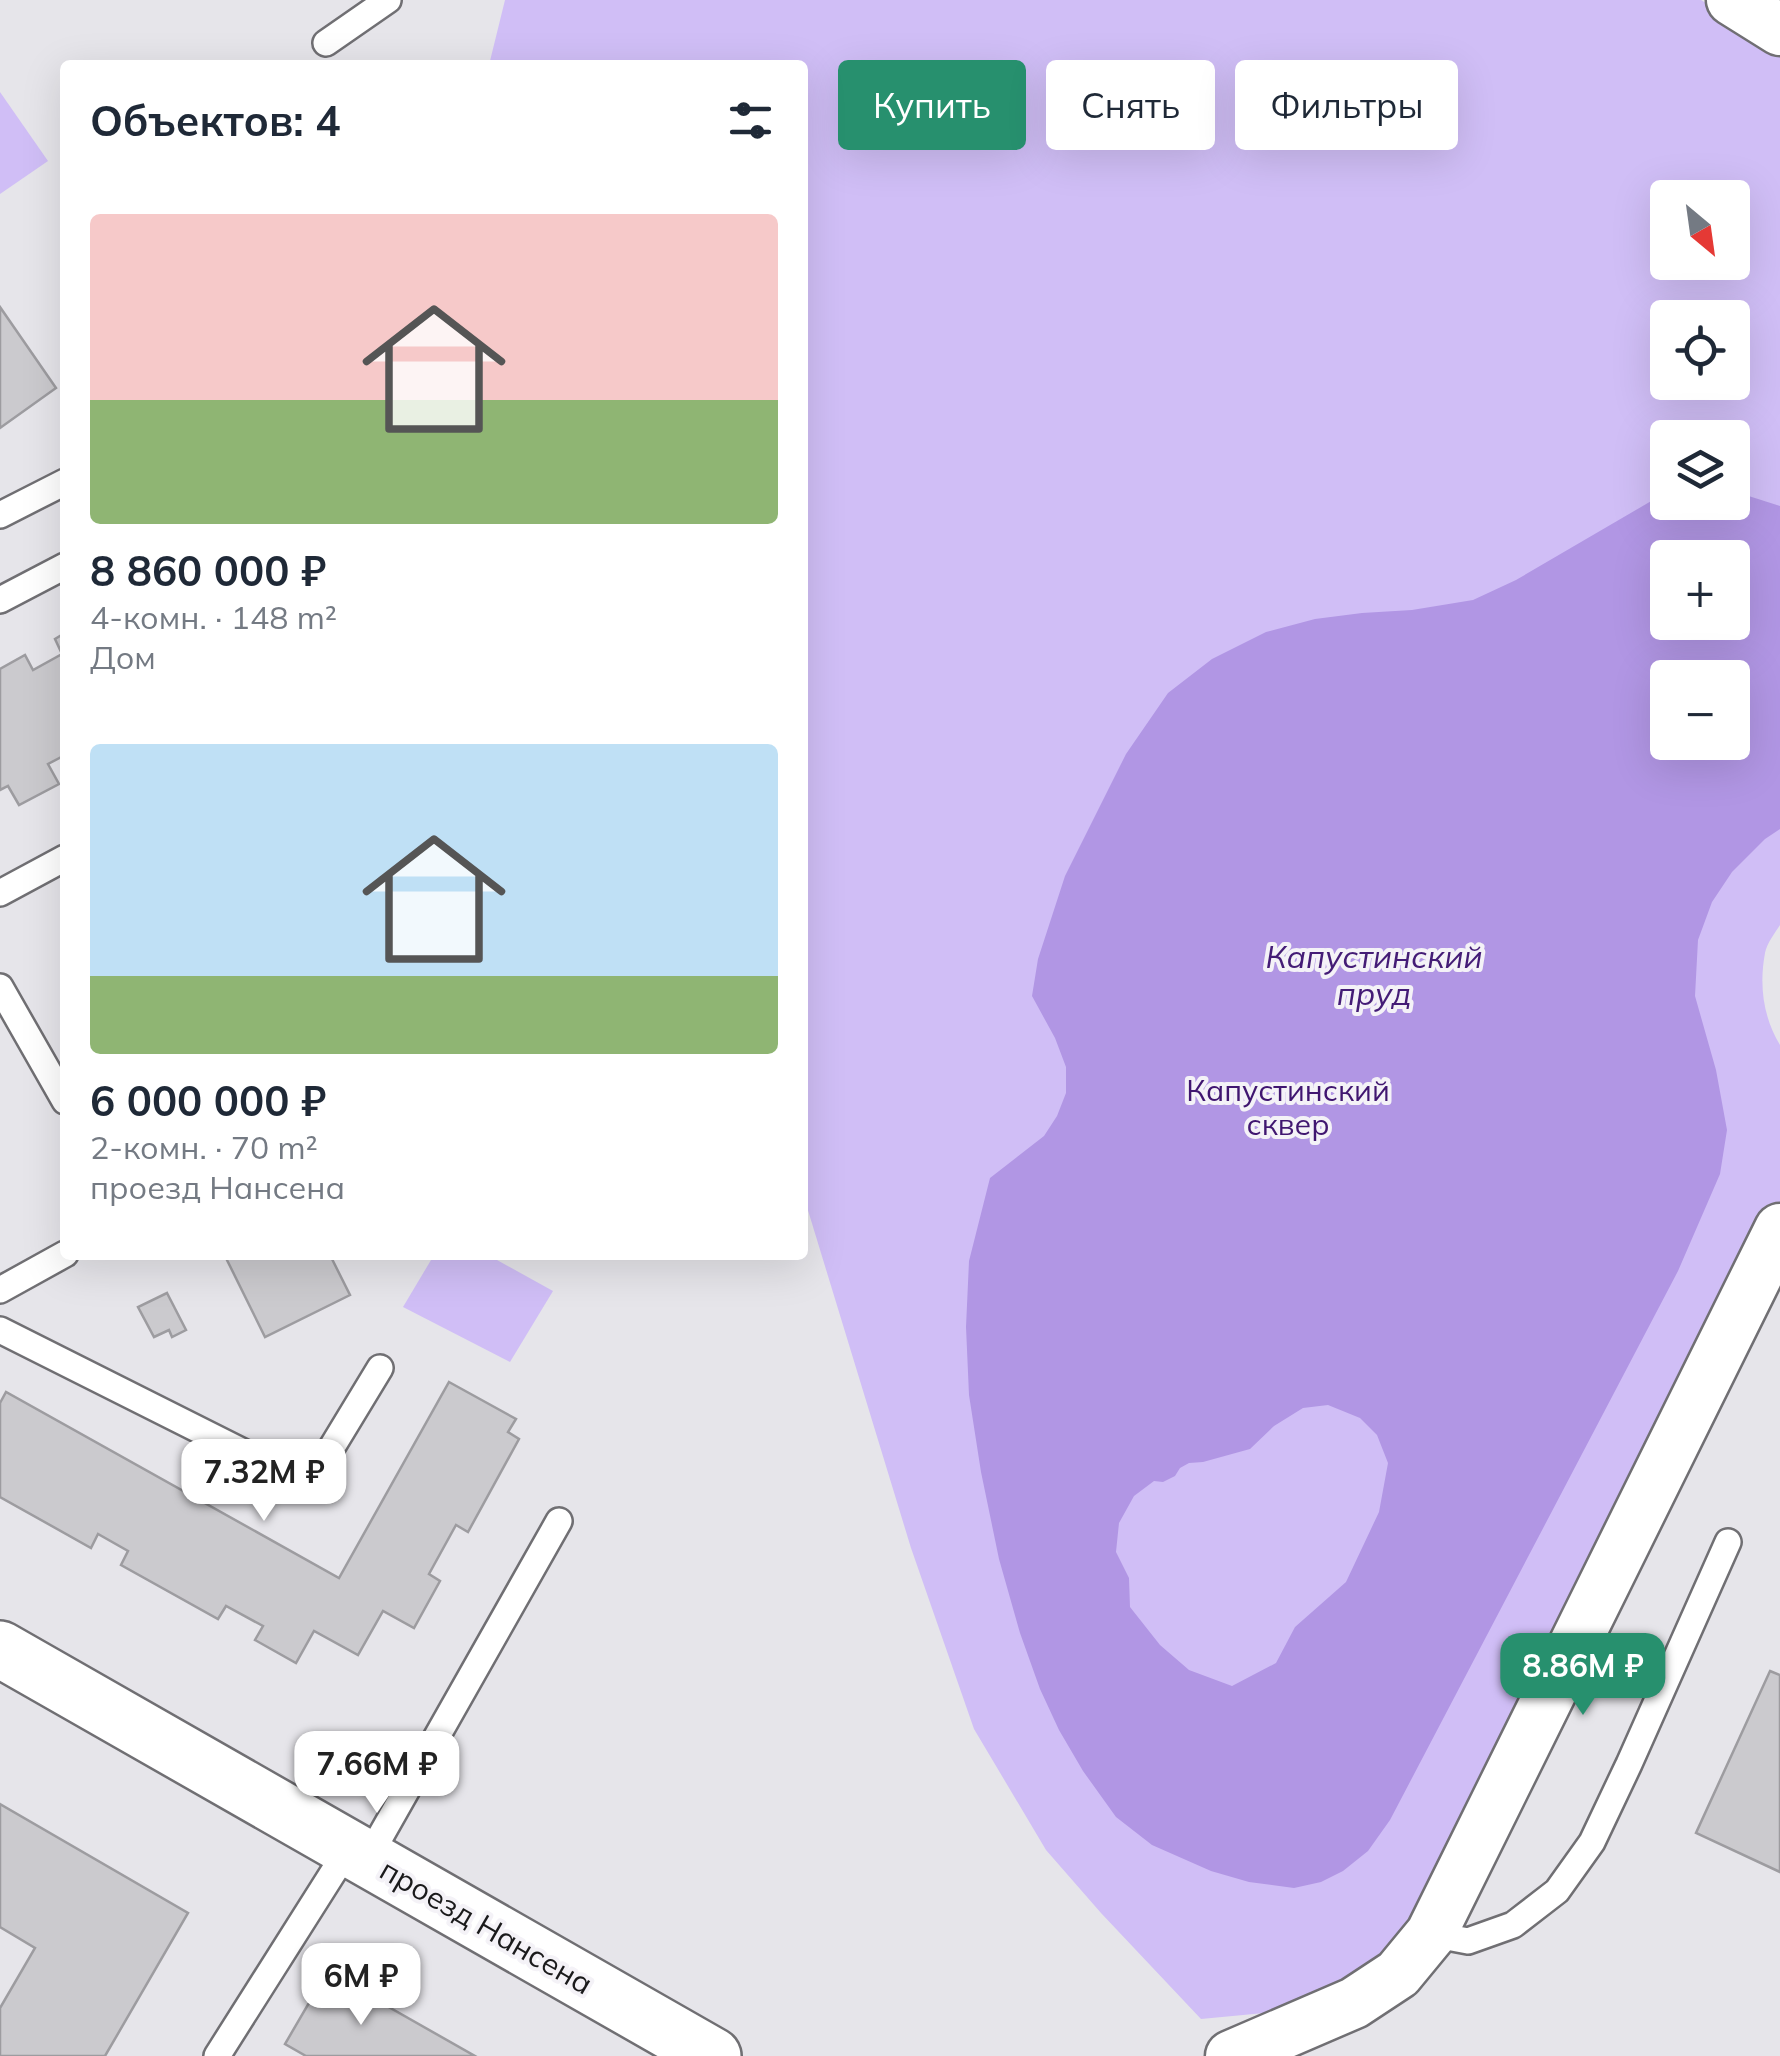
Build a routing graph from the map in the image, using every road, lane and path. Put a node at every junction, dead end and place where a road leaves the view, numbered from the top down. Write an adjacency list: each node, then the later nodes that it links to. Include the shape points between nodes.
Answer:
1 (388, 0): 4 (lane)
2 (1732, 0): 3 (street)
3 (1780, 30)
4 (326, 43)
5 (60, 485): 6 (lane)
6 (0, 516)
7 (60, 569): 8 (lane)
8 (0, 600)
9 (60, 861): 10 (lane)
10 (0, 894)
11 (0, 987): 12 (lane)
12 (60, 1091)
13 (1780, 1229): 22 (street)
14 (60, 1257): 15 (lane)
15 (0, 1290)
16 (0, 1330): 17 (lane, via 309,1485)
17 (380, 1368)
18 (558, 1521): 21 (lane)
19 (1728, 1542): 22 (lane, via 1592,1842 1557,1891 1513,1925 1468,1941)
20 (0, 1649): 21 (street, проезд Нансена)
21 (357, 1854): 23 (lane); 24 (street, проезд Нансена)
22 (1431, 1934): 25 (street, via 1398,1974 1354,2003)
23 (223, 2054)
24 (713, 2056)
25 (1232, 2056)

